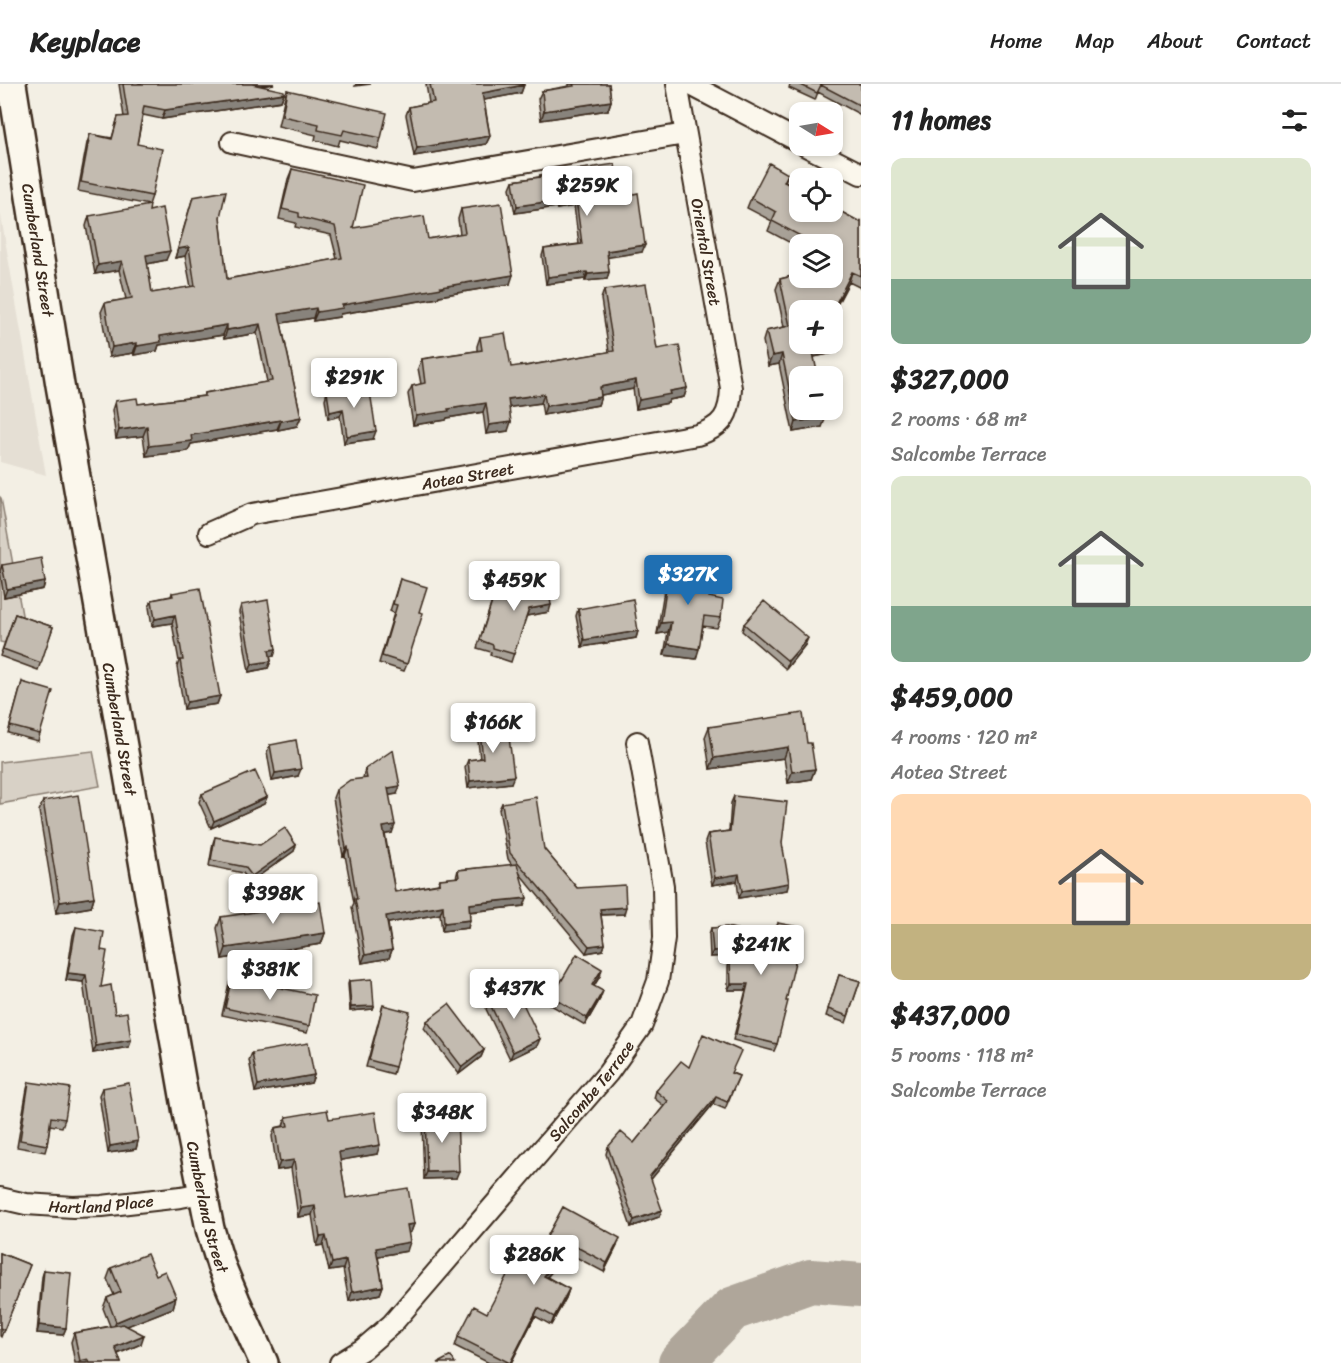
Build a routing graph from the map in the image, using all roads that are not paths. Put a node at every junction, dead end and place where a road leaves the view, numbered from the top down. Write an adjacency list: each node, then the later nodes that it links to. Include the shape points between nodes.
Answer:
1 (12, 84): 12 (main road, Cumberland Street, via 62,396)
2 (677, 84): 4 (street, Oriental Street)
3 (689, 84): 5 (street)
4 (685, 134): 6 (street, via 412,180); 9 (street, Oriental Street, via 731,388)
5 (789, 136)
6 (232, 142)
7 (826, 156): 8 (street)
8 (861, 174)
9 (724, 420): 10 (street, Aotea Street, via 697,435 252,514)
10 (209, 533)
11 (637, 742): 15 (street, Salcombe Terrace, via 663,886 664,938 658,981 642,1025 608,1073 392,1324)
12 (202, 1192): 13 (street, Hartland Place, via 73,1207); 14 (main road, Cumberland Street, via 222,1265)
13 (0, 1198)
14 (264, 1363)
15 (340, 1363)

